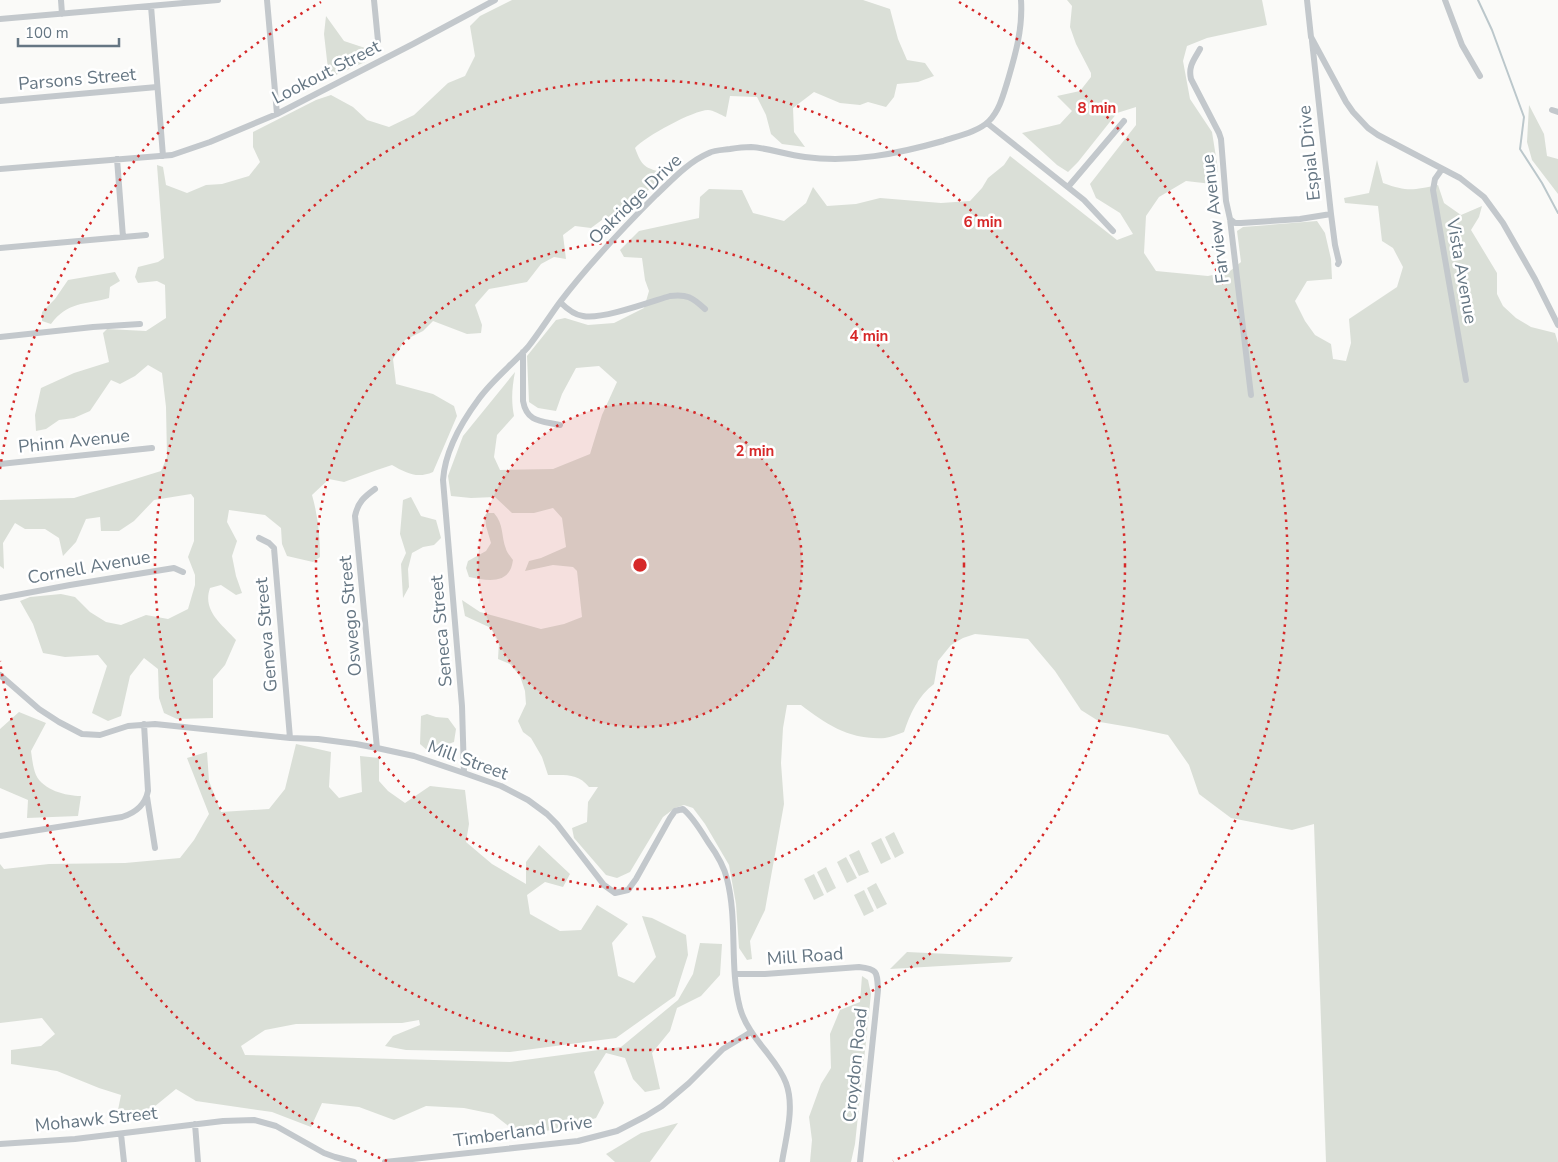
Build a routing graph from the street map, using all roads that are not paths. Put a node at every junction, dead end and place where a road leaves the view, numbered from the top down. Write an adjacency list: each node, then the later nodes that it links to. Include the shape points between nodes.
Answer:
1 (61, 0): 11 (street)
2 (218, 0): 9 (street)
3 (267, 0): 19 (street)
4 (374, 0): 14 (street)
5 (495, 0): 19 (street, Lookout Street)
6 (1021, 0): 21 (street, via 1017,49 1000,103)
7 (1307, 0): 13 (street, Espial Drive)
8 (1445, 0): 16 (street, via 1462,45)
9 (170, 2): 10 (street)
10 (151, 6): 11 (street); 17 (street)
11 (62, 14): 12 (street)
12 (0, 19)
13 (1311, 37): 24 (street, via 1346,102 1368,128); 27 (street, Espial Drive)
14 (378, 41)
15 (1200, 49): 28 (street, Farview Avenue, via 1192,63 1191,79 1221,139)
16 (1480, 76)
17 (157, 87): 18 (street, Parsons Street); 22 (street)
18 (0, 101)
19 (277, 114): 22 (street, Lookout Street, via 210,142)
20 (1124, 121): 26 (street)
21 (987, 123): 26 (street); 34 (street, Oakridge Drive, via 954,137 881,156 803,157 748,147 708,153 677,174 629,222)
22 (163, 156): 23 (street, Lookout Street)
23 (117, 159): 25 (street, Lookout Street); 31 (street)
24 (1442, 168): 37 (street, via 1473,187 1492,207); 40 (street, Vista Avenue, via 1433,190)
25 (0, 169)
26 (1068, 187): 29 (street)
27 (1331, 214): 28 (street, via 1241,224); 33 (street, Espial Drive)
28 (1230, 219): 41 (street, Farview Avenue)
29 (1113, 230)
30 (146, 235): 31 (street)
31 (123, 237): 32 (street)
32 (0, 248)
33 (1338, 264)
34 (560, 302): 35 (street, via 569,310 591,317 681,295 695,300); 39 (street, Oakridge Drive)
35 (705, 309)
36 (140, 324): 38 (street)
37 (1558, 325)
38 (0, 337)
39 (523, 352): 42 (street, via 524,408 537,421); 45 (street, Oakridge Drive, via 478,399 464,423 450,448 444,471)
40 (1466, 380)
41 (1251, 395)
42 (560, 425)
43 (152, 448): 44 (street, Phinn Avenue)
44 (0, 464)
45 (444, 488): 54 (street, Seneca Street, via 462,706)
46 (374, 489): 53 (street, Oswego Street, via 357,506 355,516)
47 (259, 538): 52 (street, Geneva Street, via 274,548)
48 (183, 572): 49 (street, Cornell Avenue, via 174,568)
49 (0, 598)
50 (0, 675): 51 (street, Mill Street, via 39,709 82,734 100,735)
51 (144, 724): 52 (street, Mill Street); 55 (street)
52 (290, 738): 53 (street, Mill Street)
53 (377, 748): 54 (street, Mill Street, via 414,756)
54 (464, 773): 59 (street, Mill Street, via 501,786 546,814 604,885 615,892 628,890 675,811 682,809 688,813 718,857 727,878)
55 (147, 797): 56 (street, via 138,810 122,817); 57 (street)
56 (0, 836)
57 (155, 848)
58 (876, 972): 59 (street, Mill Road, via 859,967); 69 (street, Croydon Road, via 878,990)
59 (735, 974): 60 (street, via 740,1011)
60 (751, 1032): 67 (street, Timberland Drive, via 723,1049 662,1106 617,1131 578,1141); 68 (street, via 777,1066 789,1092)
61 (194, 1124): 62 (street, Mohawk Street); 65 (street); 66 (street, via 238,1120 266,1122 324,1153)
62 (121, 1134): 63 (street, Mohawk Street); 64 (street)
63 (0, 1144)
64 (124, 1162)
65 (198, 1162)
66 (354, 1162)
67 (385, 1162)
68 (782, 1162)
69 (860, 1162)

